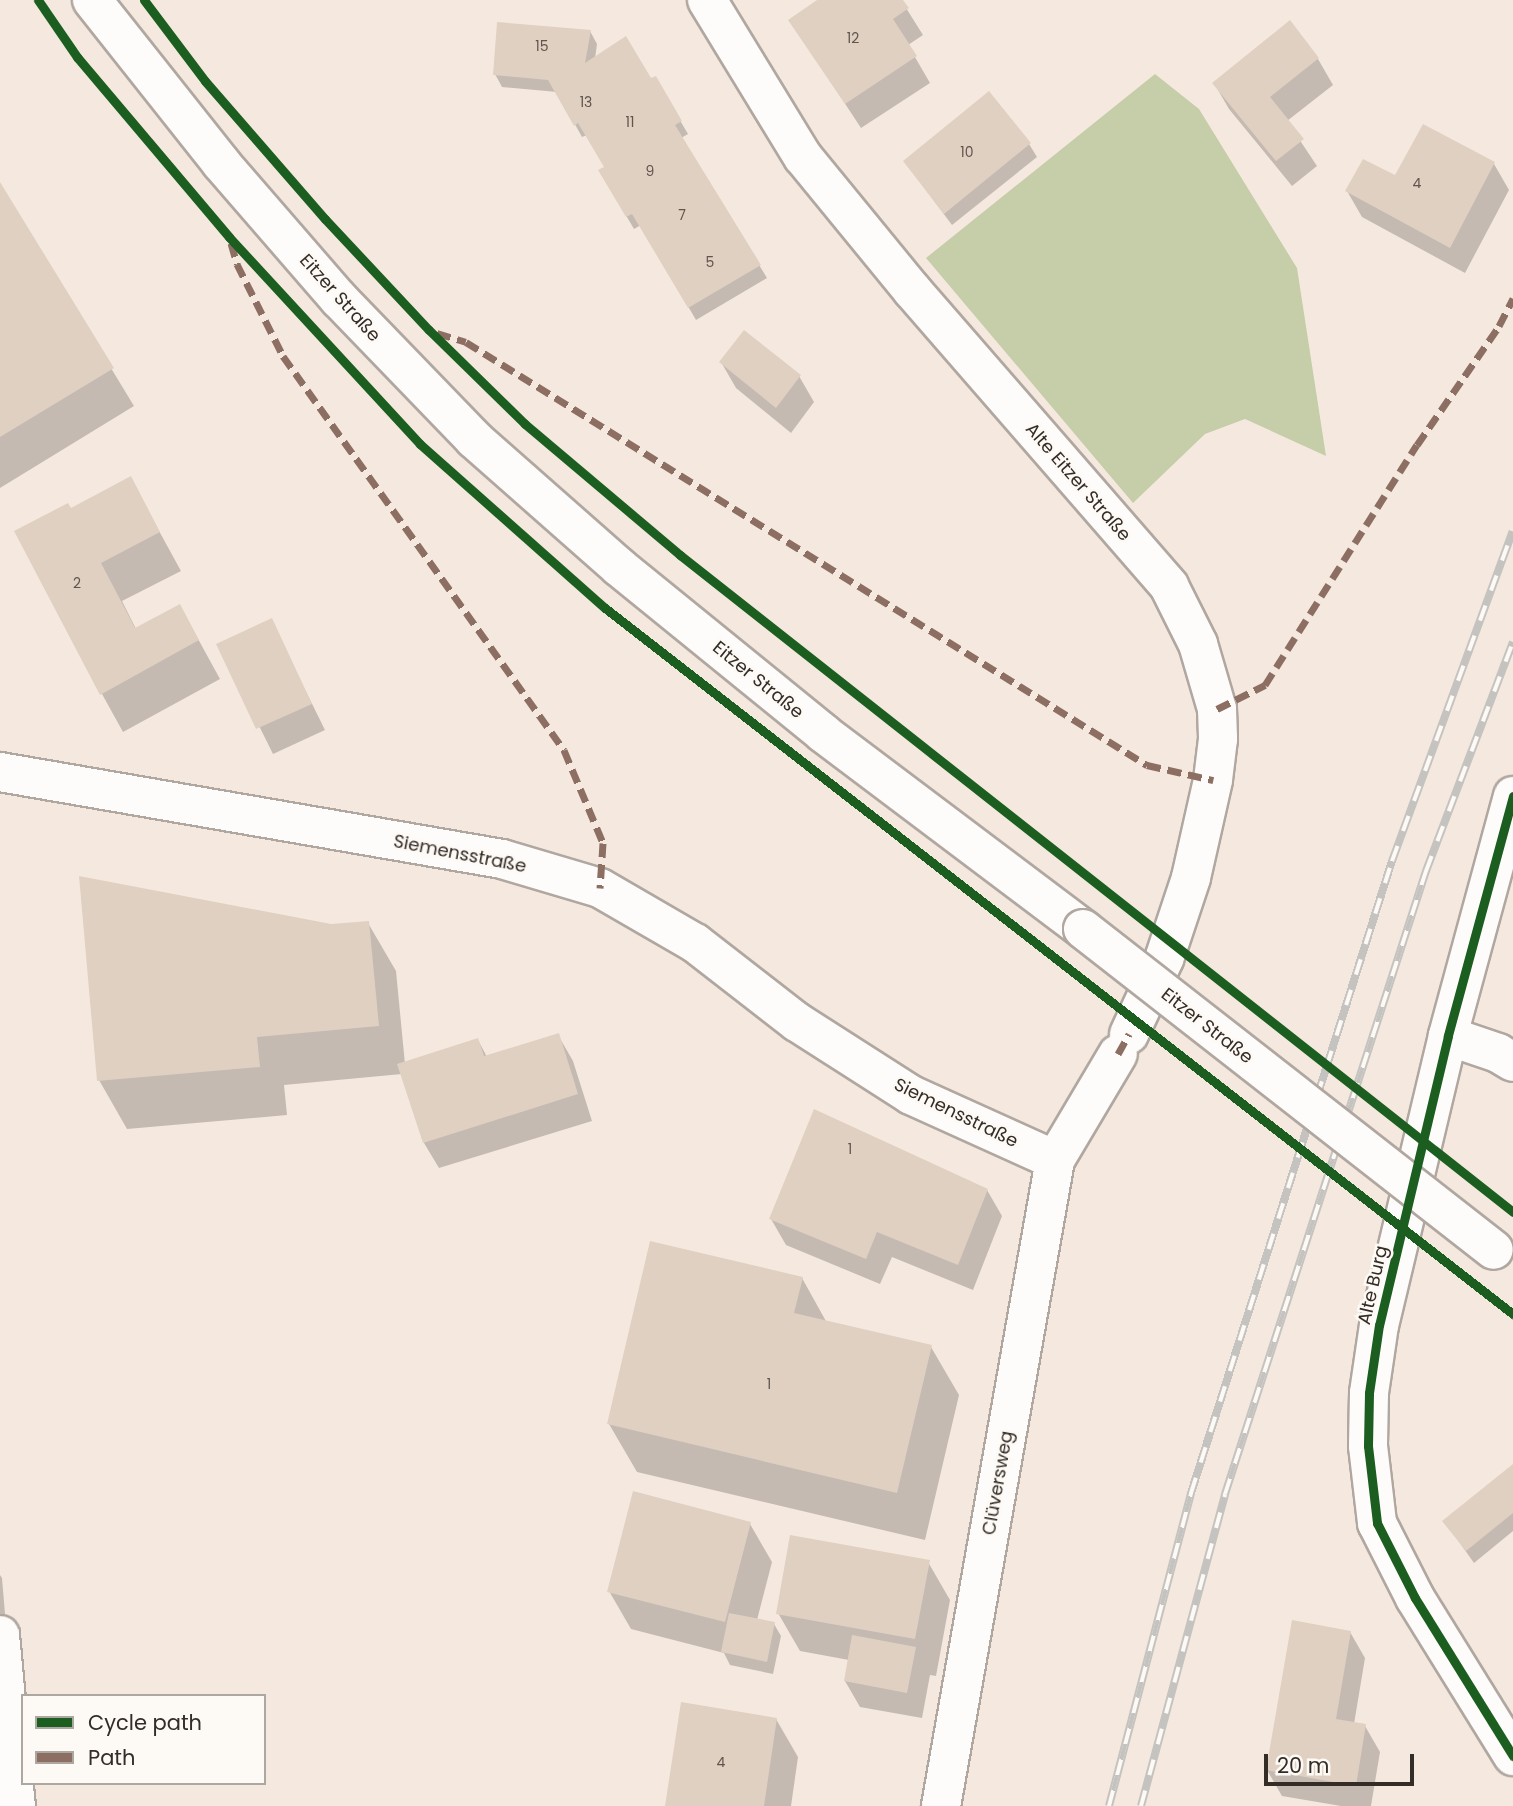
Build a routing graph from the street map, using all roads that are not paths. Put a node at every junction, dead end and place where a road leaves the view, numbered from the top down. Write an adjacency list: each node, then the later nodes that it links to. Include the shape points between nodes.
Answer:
1 (92, 0): 8 (street, Eitzer Straße, bridge, via 221,163 339,299 474,439 619,567 823,733 1083,929)
2 (707, 0): 7 (street, Alte Eitzer Straße, via 803,157 1169,586 1198,644 1217,709 1219,738 1191,878 1164,959 1124,1044)
3 (0, 772): 7 (street, Siemensstraße, via 502,859 600,888 695,943 797,1022 911,1095)
4 (1513, 796): 5 (street, Alte Burg)
5 (1448, 1036): 6 (street); 10 (street, Alte Burg, via 1379,1325 1369,1393 1368,1446 1377,1522 1415,1598)
6 (1513, 1062)
7 (1055, 1160): 12 (street, Clüversweg)
8 (1504, 1258)
9 (0, 1635): 11 (street)
10 (1513, 1756)
11 (16, 1806)
12 (941, 1806)

